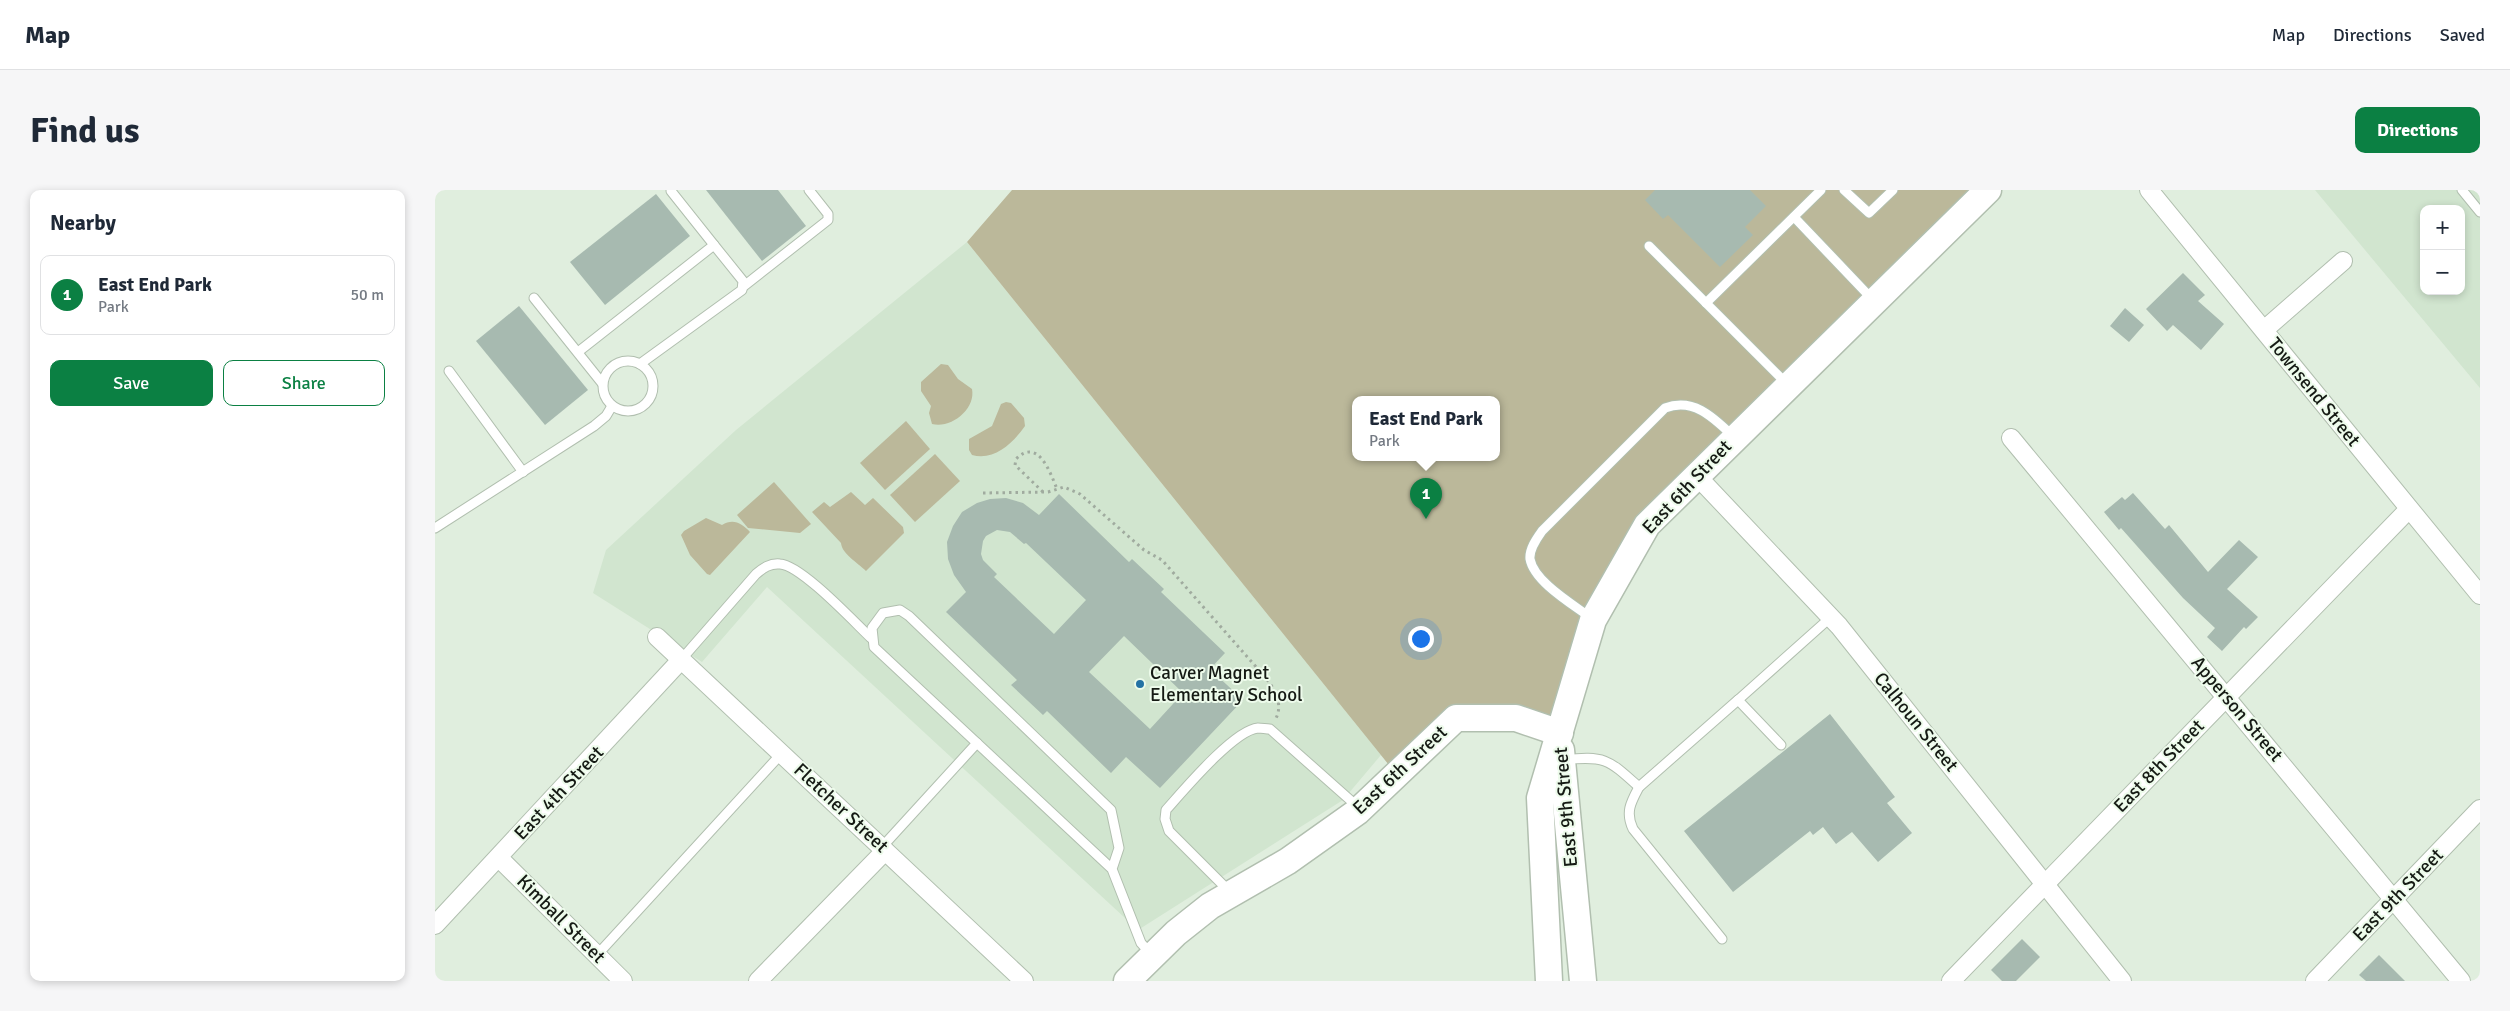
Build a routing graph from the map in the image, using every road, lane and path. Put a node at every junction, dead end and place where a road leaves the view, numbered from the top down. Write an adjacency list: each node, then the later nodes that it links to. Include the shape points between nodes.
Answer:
1 (809, 190): 14 (lane, via 828,214 828,220)
2 (1821, 190): 10 (lane)
3 (1844, 190): 4 (lane, via 1869,213)
4 (1893, 190)
5 (1987, 190): 16 (main road, East 6th Street)
6 (2149, 190): 18 (street, Townsend Street)
7 (2462, 190): 9 (lane)
8 (671, 191): 11 (lane)
9 (2480, 212)
10 (1794, 217): 16 (lane); 17 (lane)
11 (714, 245): 14 (lane); 19 (lane)
12 (1649, 246): 17 (lane)
13 (2343, 261): 18 (street)
14 (744, 286): 20 (lane)
15 (534, 298): 19 (lane)
16 (1874, 301): 23 (main road, East 6th Street)
17 (1706, 303): 23 (lane)
18 (2264, 330): 32 (street, Townsend Street)
19 (578, 352): 22 (lane)
20 (640, 364): 22 (lane, via 627,360 618,362 605,374); 24 (lane, via 653,380 650,397 638,409 620,410)
21 (449, 371): 27 (lane)
22 (602, 382): 24 (lane, via 604,396)
23 (1788, 385): 25 (main road, East 6th Street)
24 (613, 406): 27 (lane, via 594,426)
25 (1734, 438): 28 (main road, East 6th Street); 36 (lane, via 1699,409 1674,404 1665,408 1542,530 1530,558 1536,573)
26 (2011, 438): 40 (street, Apperson Street)
27 (523, 472): 33 (lane)
28 (1696, 475): 35 (street, Calhoun Street); 36 (main road, East 6th Street, via 1647,525)
29 (1057, 489): 30 (path); 30 (path, via 1041,457 1023,452 1015,465); 42 (path, via 1064,487 1080,494 1144,550 1162,560 1276,690 1279,713)
30 (1043, 492): 31 (path)
31 (983, 493)
32 (2409, 508): 34 (street, Townsend Street); 40 (street, East 8th Street)
33 (435, 528)
34 (2480, 595)
35 (1831, 617): 41 (lane); 54 (street, Calhoun Street)
36 (1593, 620): 43 (main road, East 6th Street)
37 (657, 637): 39 (street, Fletcher Street)
38 (871, 638): 39 (lane, via 798,571 779,564 766,566 756,574); 44 (lane, via 874,647); 53 (lane, via 872,628 883,613 900,610 977,680 1111,810 1119,848)
39 (681, 661): 46 (street, Fletcher Street); 52 (street, East 4th Street)
40 (2227, 697): 54 (street, East 8th Street); 56 (street, Apperson Street)
41 (1738, 700): 45 (lane); 48 (lane)
42 (1270, 730): 50 (lane); 55 (lane, via 1257,728 1237,739 1212,759 1166,810 1169,831)
43 (1559, 733): 47 (main road, East 9th Street); 50 (main road, East 6th Street, via 1516,718 1456,718); 65 (main road, East 9th Street, via 1539,798)
44 (977, 743): 51 (lane); 53 (lane)
45 (1781, 745)
46 (782, 753): 51 (street, Fletcher Street); 59 (lane)
47 (1561, 761): 48 (lane, via 1601,758 1613,764); 66 (main road, East 9th Street)
48 (1639, 787): 58 (lane, via 1628,811 1633,829)
49 (2480, 808): 56 (street, East 9th Street)
50 (1360, 809): 55 (main road, East 6th Street, via 1288,861)
51 (884, 849): 62 (street); 63 (street, Fletcher Street)
52 (499, 858): 57 (street, East 4th Street); 59 (street, Kimball Street)
53 (1112, 869): 60 (lane, via 1141,943)
54 (2045, 884): 67 (street, East 8th Street); 68 (street, Calhoun Street)
55 (1231, 893): 60 (main road, East 6th Street)
56 (2393, 899): 69 (street, East 9th Street); 70 (street, Apperson Street)
57 (435, 924)
58 (1722, 939)
59 (597, 955): 61 (street, Kimball Street)
60 (1151, 955): 64 (main road, East 6th Street)
61 (623, 981)
62 (758, 981)
63 (1024, 981)
64 (1127, 981)
65 (1549, 981)
66 (1583, 981)
67 (1951, 981)
68 (2122, 981)
69 (2315, 981)
70 (2461, 981)

